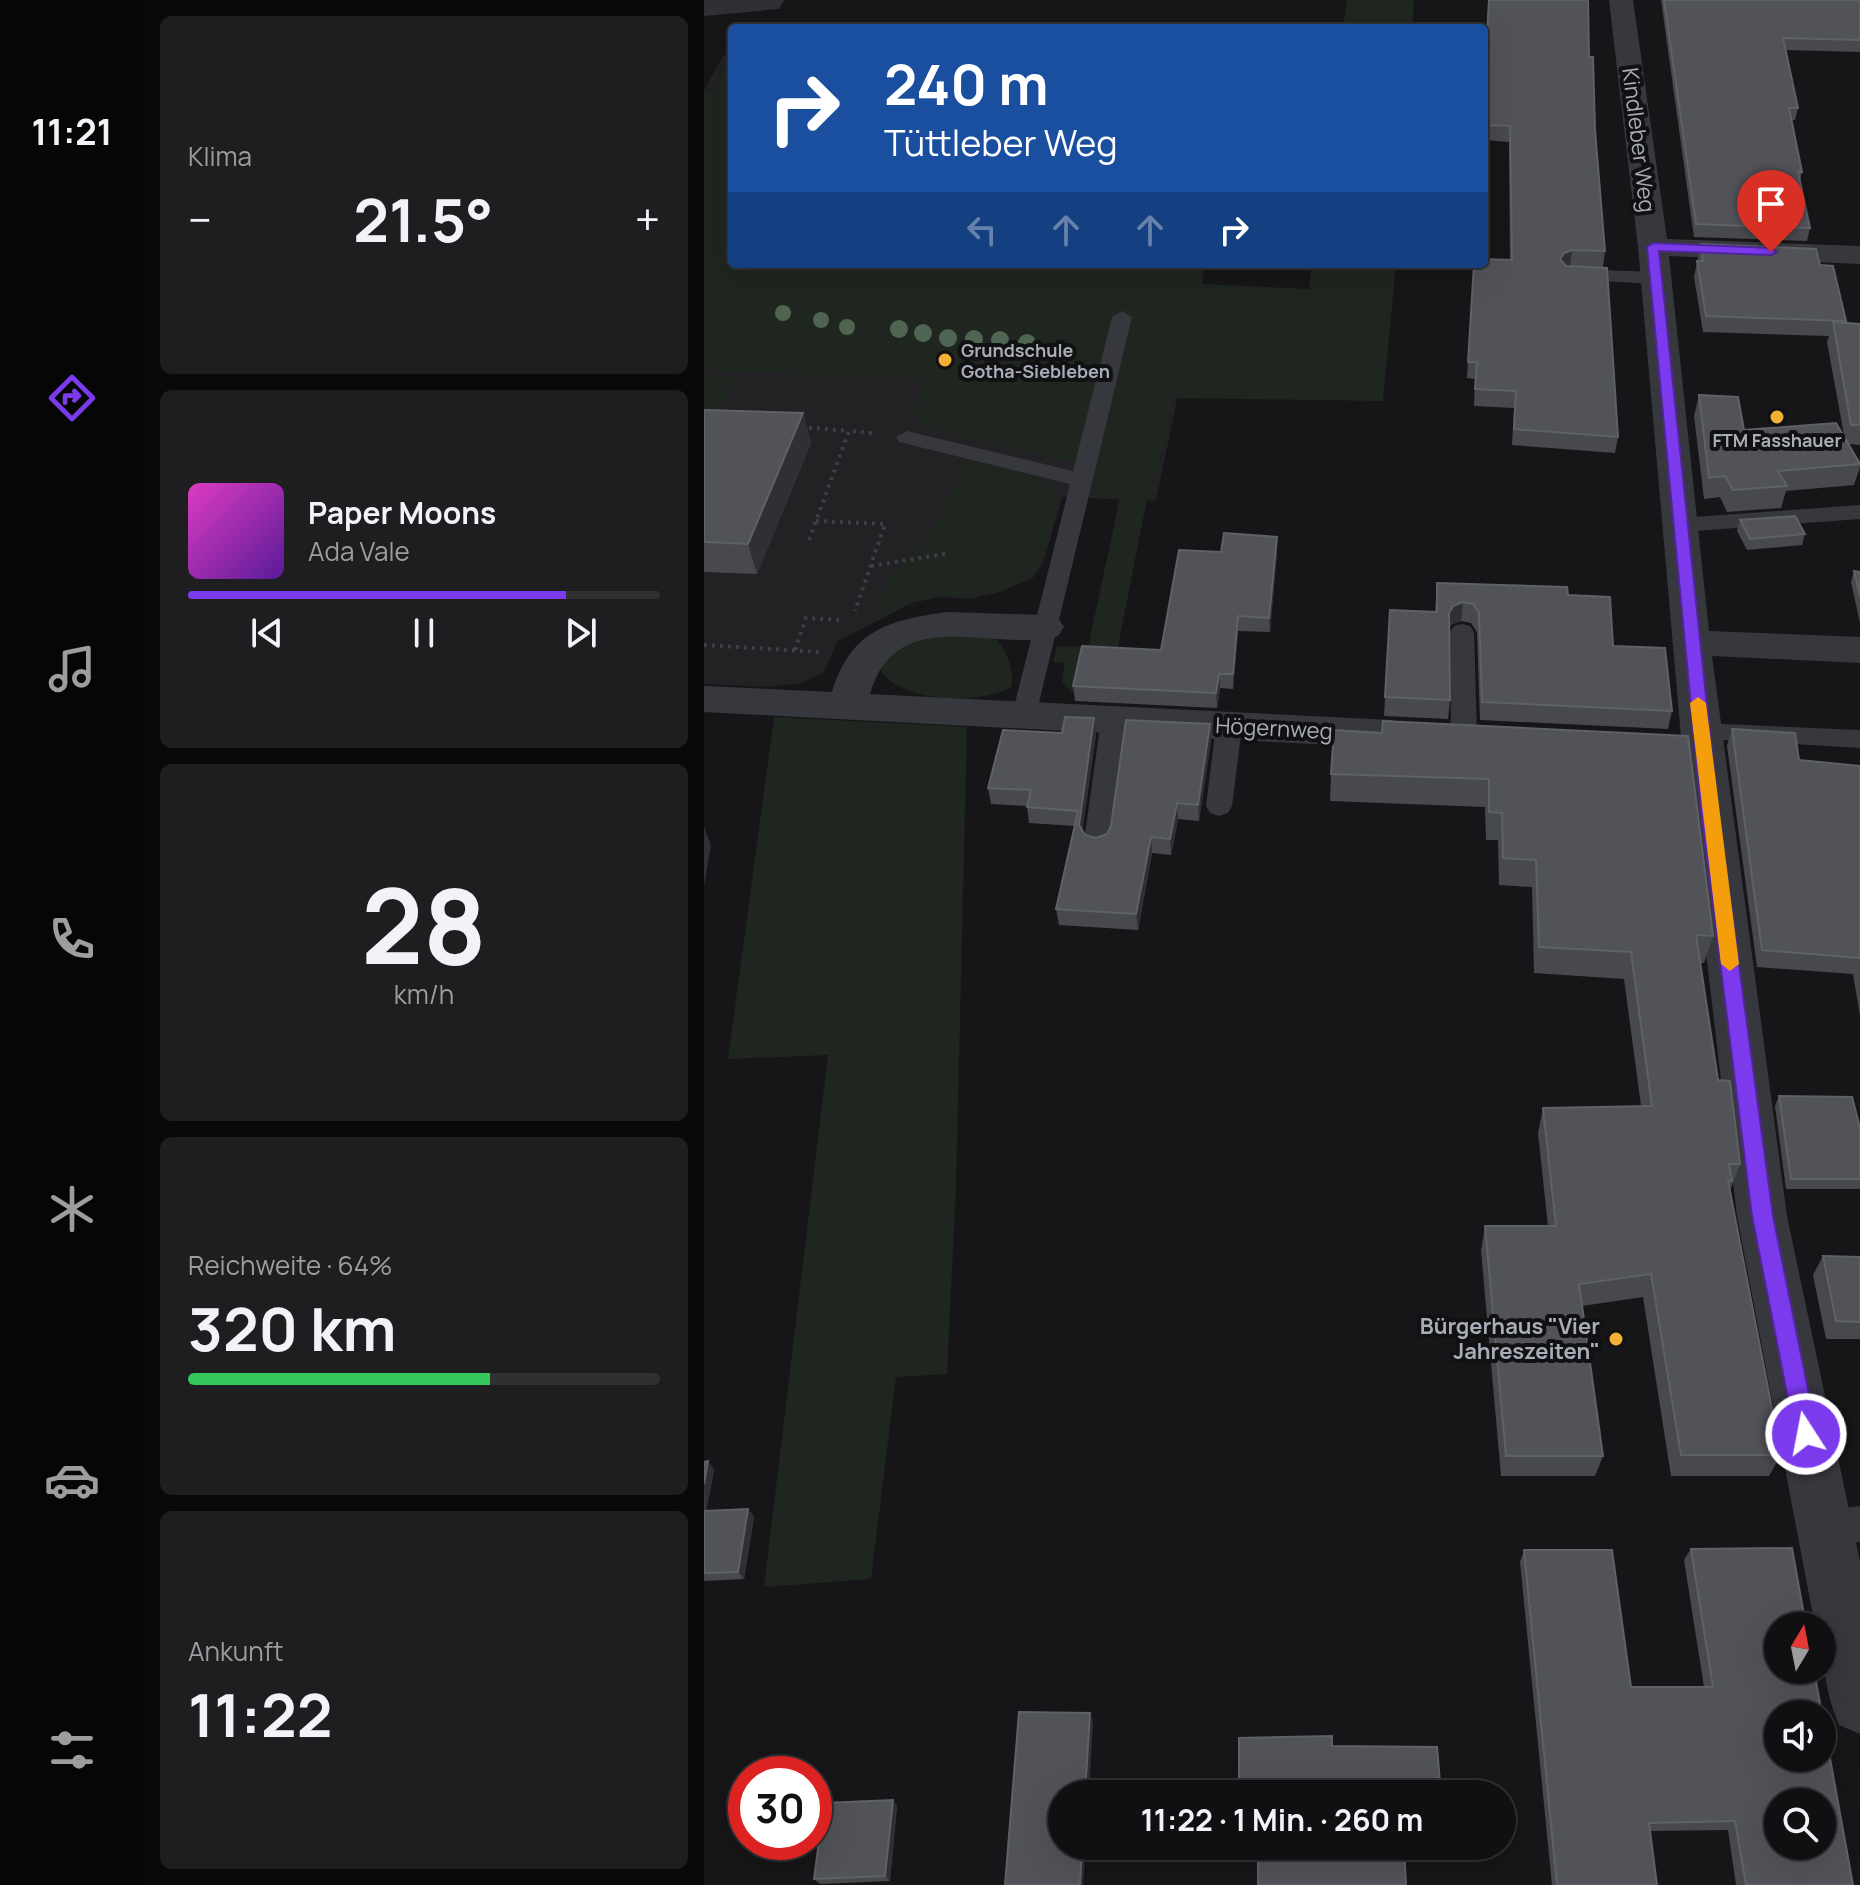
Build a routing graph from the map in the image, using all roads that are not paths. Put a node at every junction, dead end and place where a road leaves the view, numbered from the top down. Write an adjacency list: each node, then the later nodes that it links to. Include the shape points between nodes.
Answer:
1 (1621, 0): 3 (street, Kindleber Weg)
2 (1860, 255): 3 (street)
3 (1654, 262): 4 (lane); 9 (street, Kindleber Weg)
4 (1571, 275)
5 (1122, 317): 7 (lane)
6 (907, 437): 7 (lane)
7 (1082, 480): 10 (lane)
8 (1860, 512): 9 (lane)
9 (1681, 525): 12 (street, Kindleber Weg)
10 (1045, 627): 15 (street, via 955,623 904,633 864,659); 16 (lane)
11 (1462, 632): 19 (lane)
12 (1692, 643): 13 (street); 21 (street, Kindleber Weg)
13 (1860, 650)
14 (704, 699): 15 (street, Högernweg)
15 (847, 706): 16 (street, Högernweg)
16 (1024, 715): 17 (street, Högernweg)
17 (1114, 720): 18 (street, Högernweg); 23 (lane)
18 (1229, 726): 19 (street, Högernweg); 22 (lane)
19 (1480, 738)
20 (1860, 739): 21 (lane)
21 (1691, 742): 24 (street, Kindleber Weg, via 1762,1216)
22 (1219, 806)
23 (1097, 841)
24 (1842, 1526): 25 (street, Kindleber Weg)
25 (1860, 1704)

